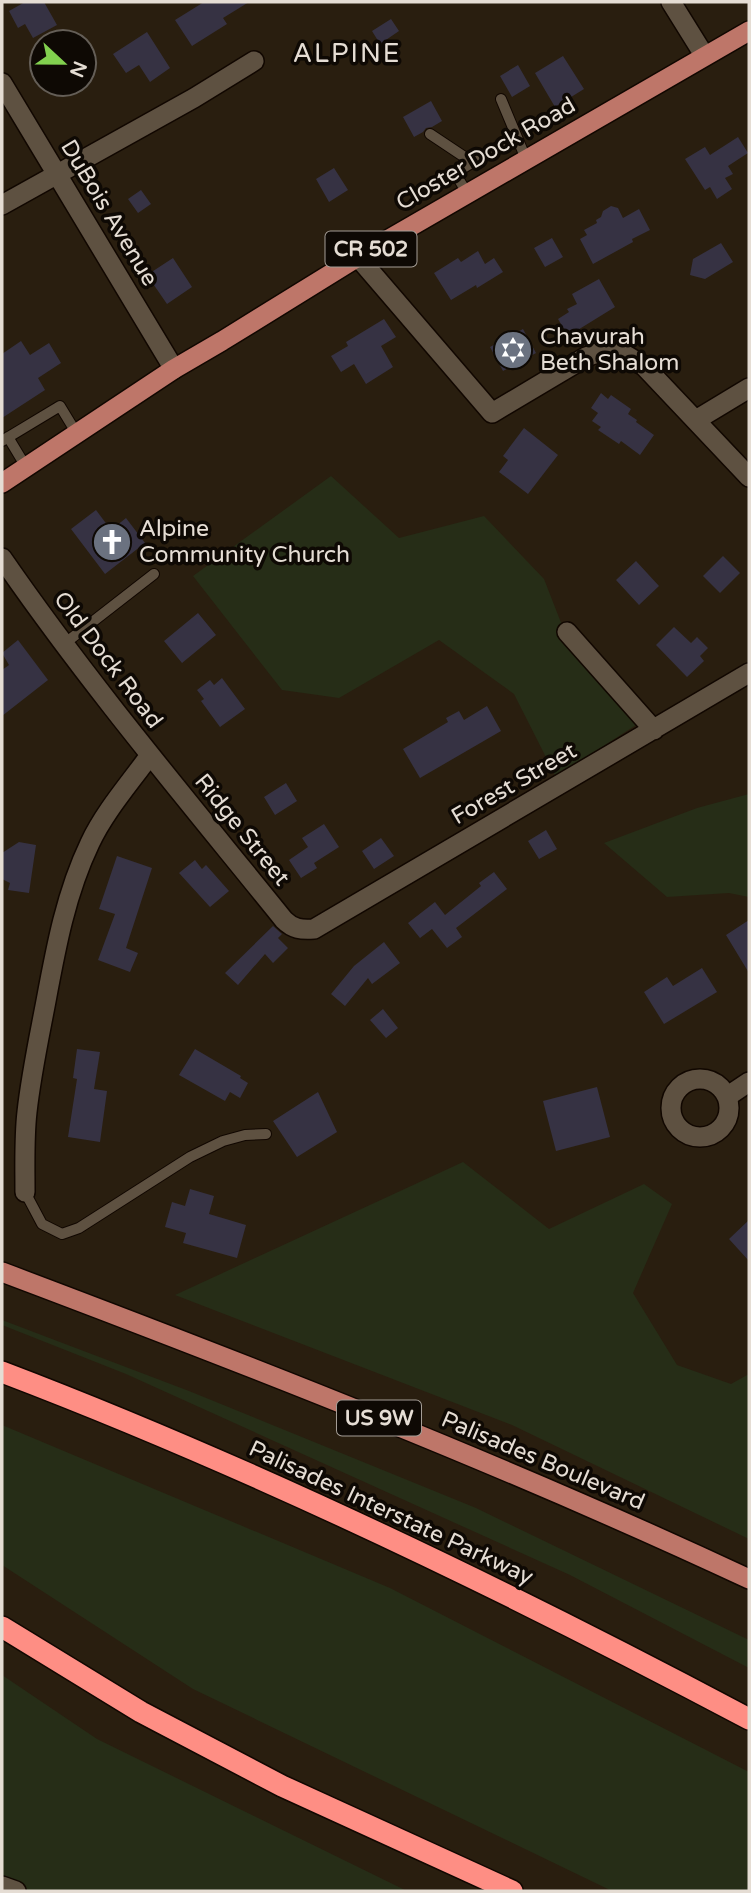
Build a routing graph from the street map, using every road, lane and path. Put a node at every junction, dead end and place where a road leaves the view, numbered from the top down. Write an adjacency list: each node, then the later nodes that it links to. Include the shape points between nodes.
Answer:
1 (671, 2): 3 (street)
2 (749, 31): 3 (main road, Closter Dock Road / CR 502)
3 (704, 55): 9 (main road, Closter Dock Road / CR 502)
4 (254, 61): 11 (street)
5 (2, 83): 11 (street, DuBois Avenue)
6 (501, 99): 8 (lane)
7 (430, 134): 10 (lane)
8 (516, 136): 9 (lane); 10 (lane)
9 (526, 159): 12 (main road, Closter Dock Road / CR 502)
10 (472, 162): 12 (lane, via 455,173)
11 (57, 174): 13 (street); 15 (street, DuBois Avenue)
12 (467, 193): 14 (main road, Closter Dock Road / CR 502)
13 (2, 205)
14 (358, 257): 15 (main road, Closter Dock Road / CR 502); 17 (street, via 492,413 586,358 610,350 644,366)
15 (174, 369): 18 (main road, Closter Dock Road / CR 502)
16 (749, 388): 17 (street)
17 (696, 420): 21 (street)
18 (76, 434): 19 (lane, via 60,406); 20 (main road, Closter Dock Road / CR 502)
19 (5, 439): 20 (lane)
20 (26, 467): 22 (main road, Closter Dock Road / CR 502)
21 (749, 477)
22 (2, 483)
23 (2, 558): 26 (street, Old Dock Road)
24 (154, 574): 26 (lane)
25 (567, 632): 28 (street)
26 (64, 644): 29 (street, Old Dock Road)
27 (749, 673): 28 (street, Forest Street)
28 (654, 730): 30 (street, Forest Street, via 314,929)
29 (150, 755): 30 (street, Ridge Street, via 284,920); 34 (street, Old Dock Road, via 91,841 63,917 31,1079)
30 (300, 930)
31 (749, 1082): 32 (street)
32 (728, 1096)
33 (266, 1134): 34 (lane, via 223,1141 190,1157 79,1228 62,1234 42,1224)
34 (26, 1192)
35 (2, 1272): 37 (main road, Palisades Boulevard / US 9W, via 447,1446)
36 (2, 1372): 39 (highway, Palisades Interstate Parkway, via 274,1485 640,1661)
37 (749, 1579)
38 (2, 1627): 42 (highway, via 141,1712 282,1786)
39 (749, 1719)
40 (2, 1886): 41 (street)
41 (16, 1891)
42 (512, 1891)

